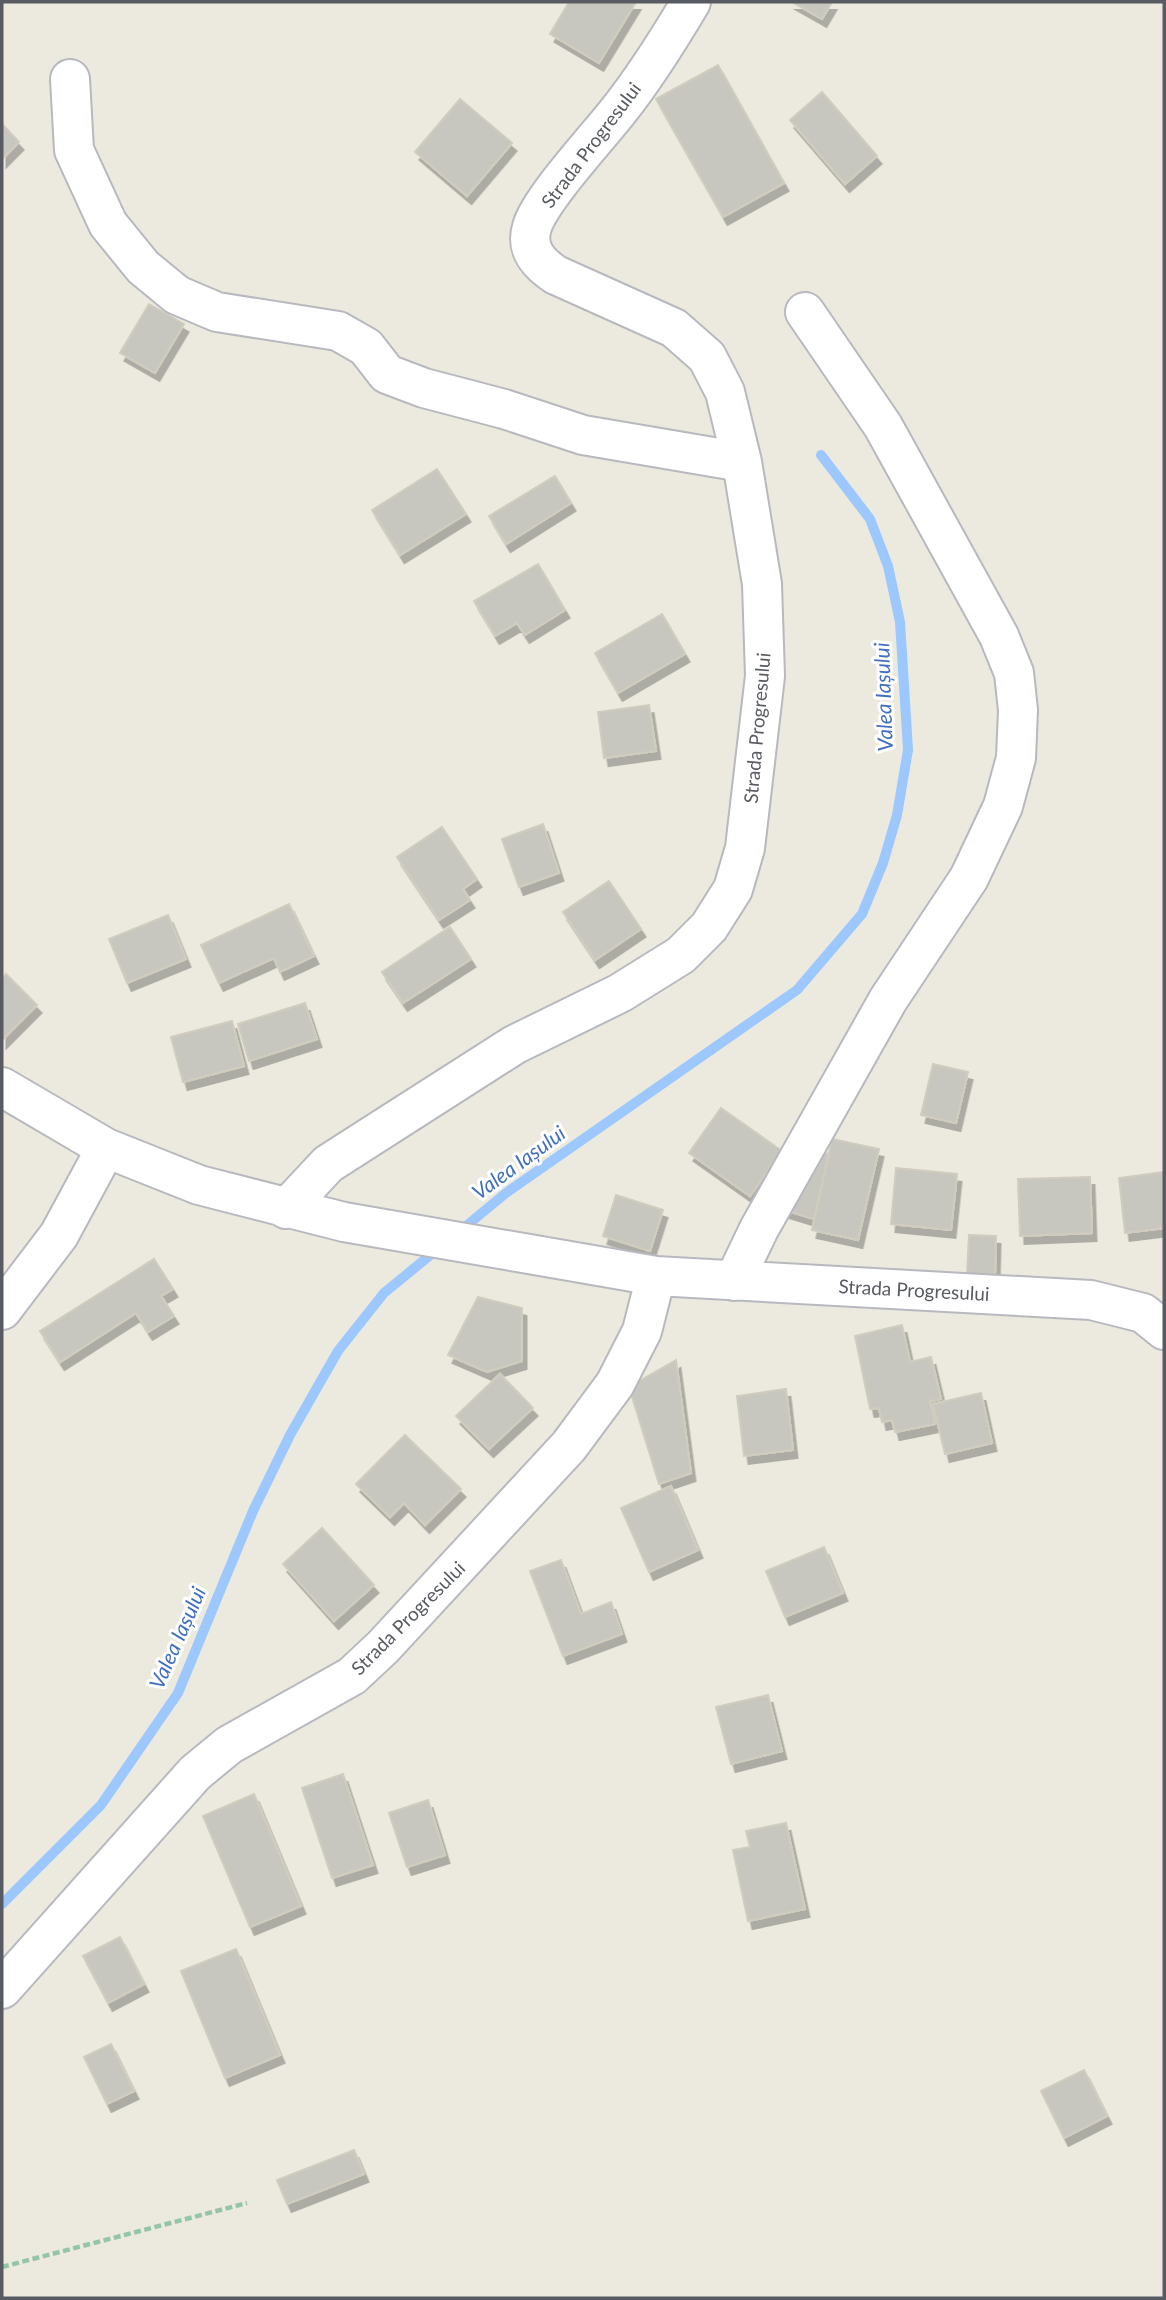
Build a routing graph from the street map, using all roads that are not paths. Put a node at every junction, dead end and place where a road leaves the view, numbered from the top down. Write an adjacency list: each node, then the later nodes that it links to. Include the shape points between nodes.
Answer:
1 (691, 2): 4 (street, Strada Progresului, via 621,108 543,206 532,227 531,242 538,264 674,328 707,357 724,392)
2 (70, 79): 4 (street, via 74,150 108,224 143,267 177,295 216,312 338,331 366,347 387,374 583,435)
3 (805, 312): 9 (street, via 883,426 999,636 1014,673 1016,758 1003,806 969,878 888,1000)
4 (742, 462): 7 (street, Strada Progresului, via 762,584 765,676 753,799 733,889 709,927 661,970 513,1045 328,1164)
5 (2, 1087): 6 (street, Strada Progresului)
6 (106, 1148): 7 (street, Strada Progresului, via 199,1185); 10 (street, via 59,1235)
7 (286, 1209): 8 (street, Strada Progresului)
8 (656, 1276): 9 (street, Strada Progresului); 12 (street, Strada Progresului, via 642,1331 615,1384 561,1456 352,1676 229,1745 195,1773)
9 (734, 1281): 11 (street, Strada Progresului, via 1091,1300)
10 (2, 1310)
11 (1157, 1316)
12 (2, 1989)

